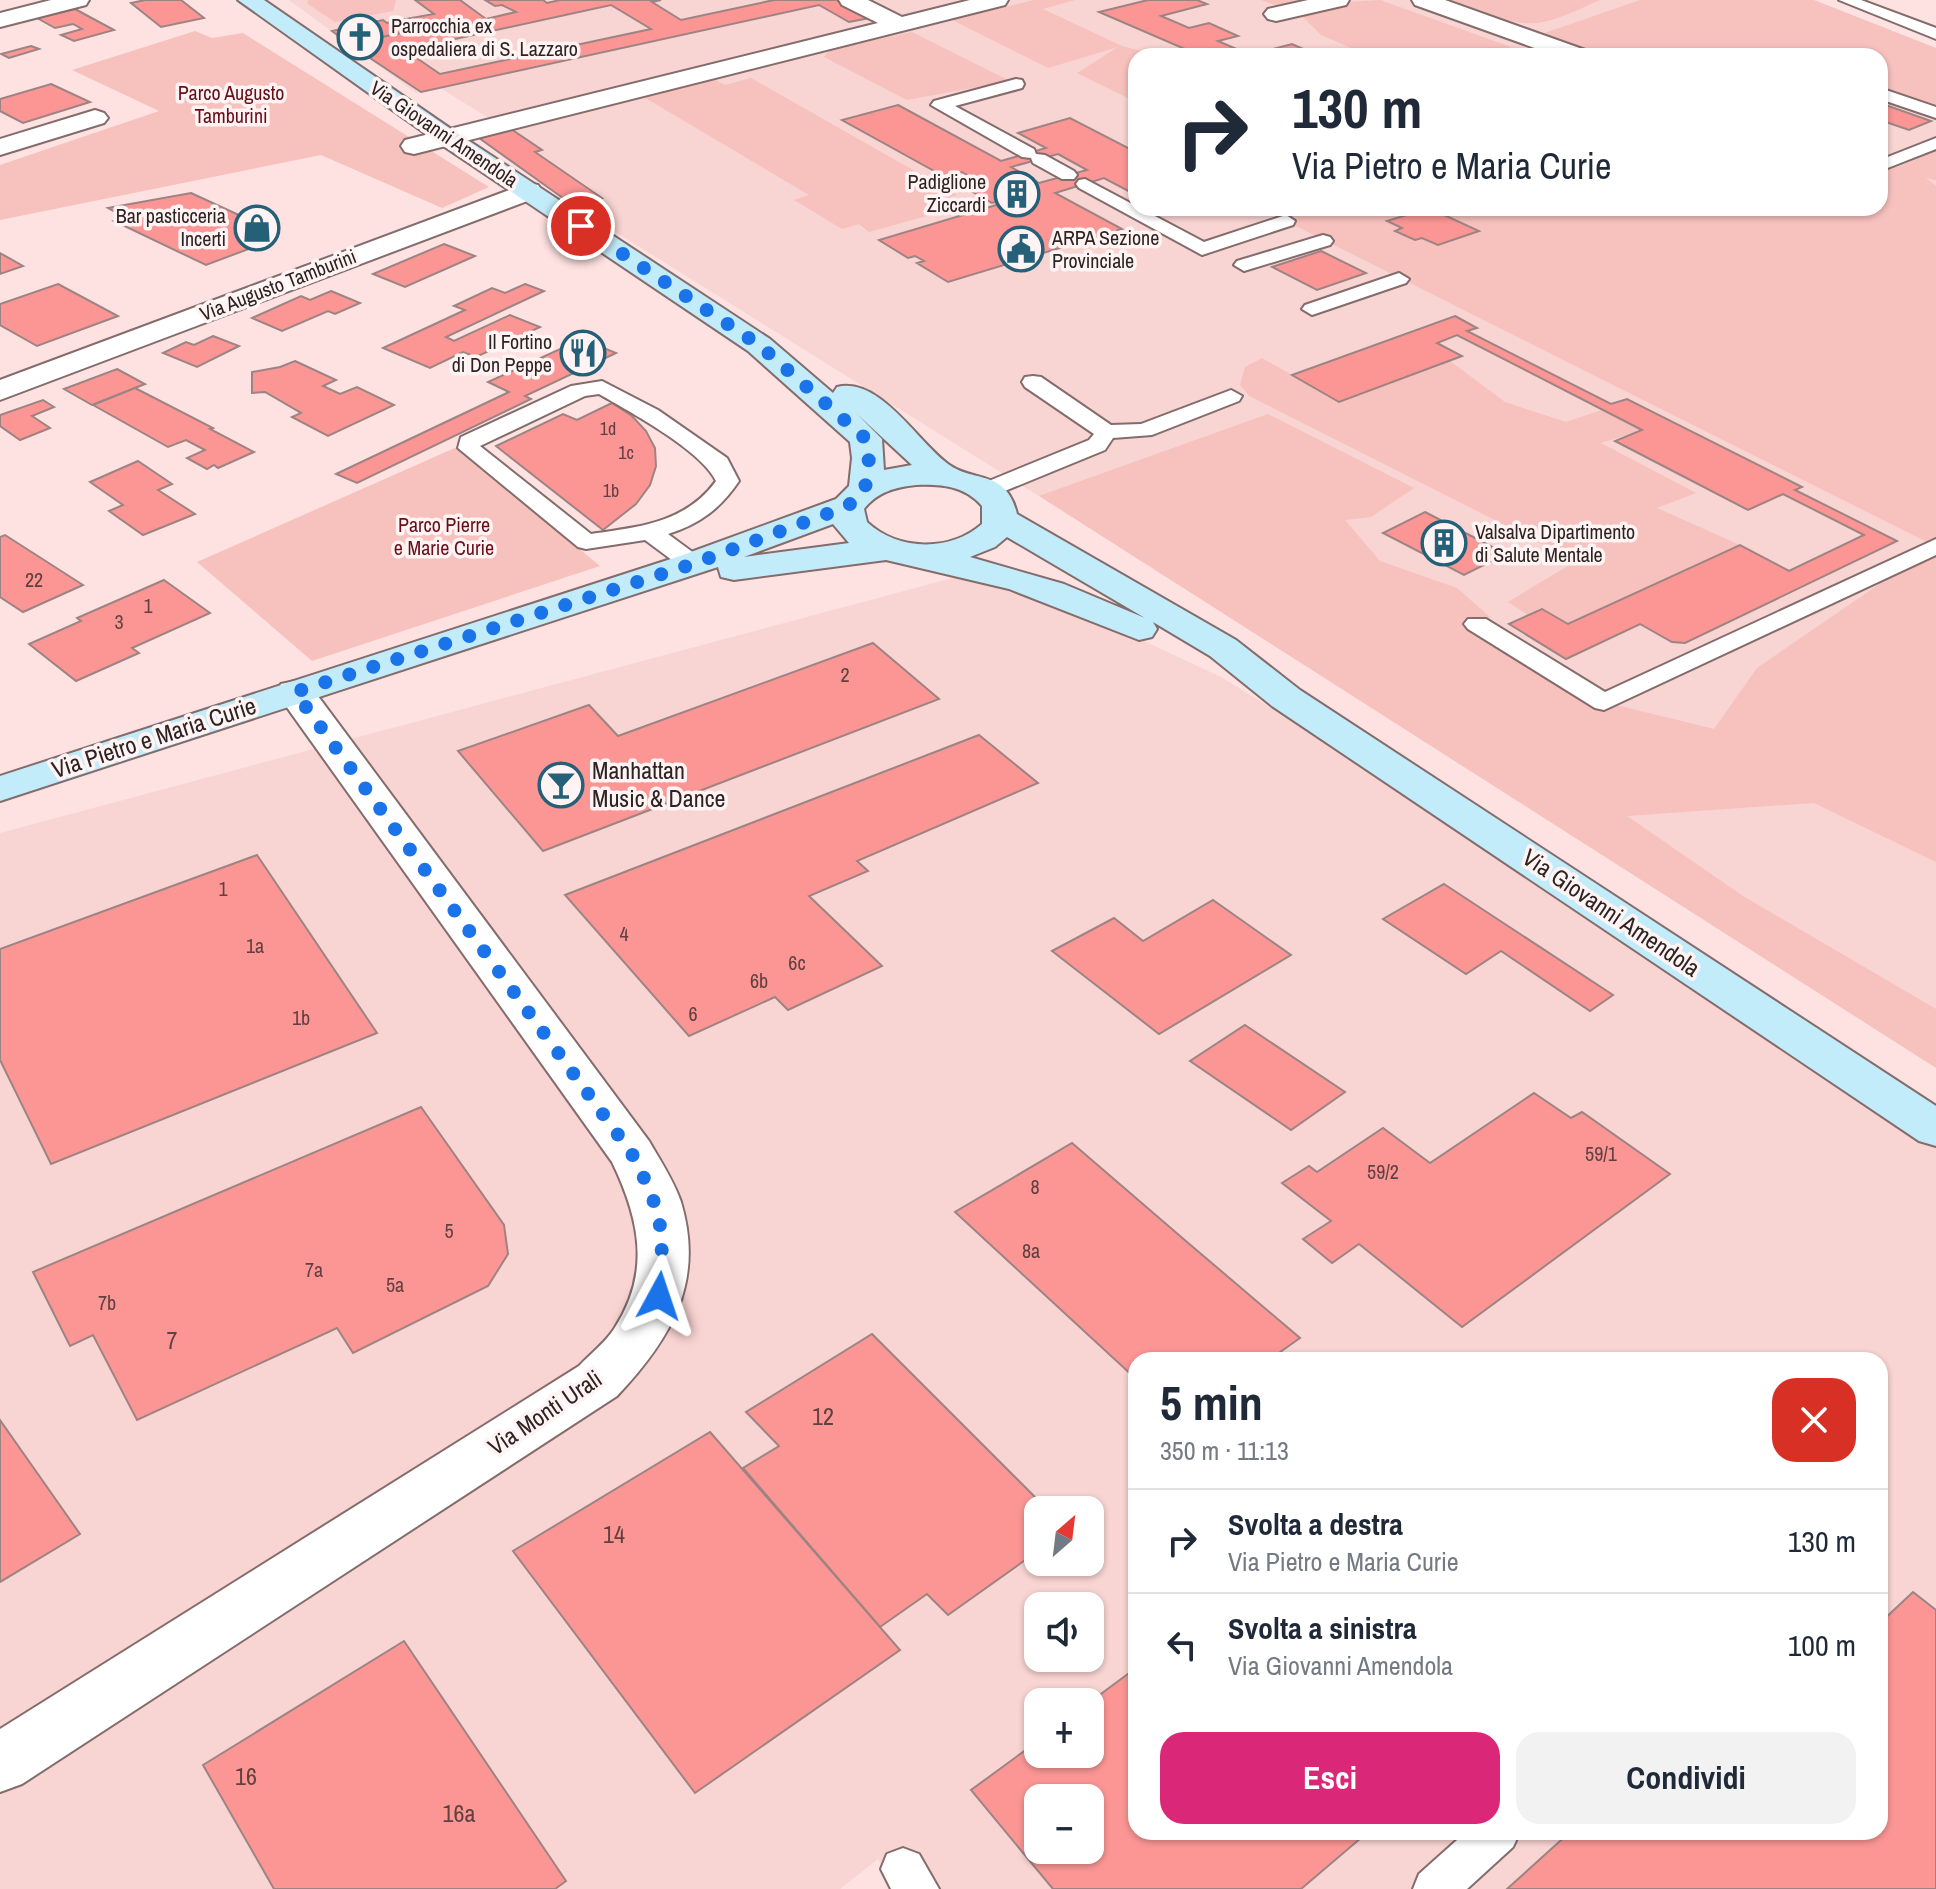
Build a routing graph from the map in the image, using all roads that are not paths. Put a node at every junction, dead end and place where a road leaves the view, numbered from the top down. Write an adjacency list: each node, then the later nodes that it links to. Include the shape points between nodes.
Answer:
1 (78, 0): 9 (street)
2 (249, 0): 17 (main road, Via Giovanni Amendola)
3 (850, 0): 10 (street)
4 (997, 0): 10 (street)
5 (1338, 0): 8 (street)
6 (1423, 0): 12 (street)
7 (1847, 0): 11 (lane)
8 (1276, 14)
9 (0, 20)
10 (898, 24): 17 (street)
11 (1936, 34)
12 (1558, 48)
13 (1016, 84): 23 (lane, via 940,105)
14 (1888, 96): 15 (lane)
15 (1936, 113)
16 (95, 118): 20 (street)
17 (445, 136): 19 (street); 22 (main road, Via Giovanni Amendola)
18 (1936, 143): 21 (lane)
19 (414, 146)
20 (0, 147)
21 (1888, 163)
22 (528, 191): 30 (main road, Via Giovanni Amendola); 33 (street, Via Augusto Tamburini)
23 (1128, 208)
24 (1142, 216): 25 (lane, via 1202,249)
25 (1286, 221)
26 (1323, 241): 27 (lane)
27 (1244, 265)
28 (1399, 279): 29 (lane)
29 (1312, 309)
30 (759, 345): 36 (main road, Via Giovanni Amendola, via 826,379 881,416); 37 (main road, Via Giovanni Amendola, via 866,439 869,458)
31 (0, 364): 33 (street, Via Augusto Tamburini)
32 (1033, 382): 35 (lane)
33 (14, 385)
34 (1231, 396): 35 (lane, via 1144,430)
35 (1106, 432): 38 (lane, via 1097,445)
36 (942, 476): 37 (main road, Via Giovanni Amendola, via 900,477); 38 (main road, Via Giovanni Amendola, via 975,484)
37 (856, 498): 41 (main road, Via Giovanni Amendola, via 847,519 853,531 866,542); 42 (main road, Via Pietro e Maria Curie)
38 (994, 504): 41 (main road, via 996,530 983,540 965,548); 46 (main road, Via Giovanni Amendola, via 1223,648)
39 (650, 532): 39 (lane, via 586,542 469,448 469,442 579,391 602,387 719,463 728,481 697,517); 42 (lane)
40 (1936, 546): 44 (lane, via 1604,702)
41 (902, 552): 43 (main road, Via Pietro e Maria Curie); 46 (main road, Via Giovanni Amendola, via 1040,585)
42 (693, 564): 43 (main road, Via Pietro e Maria Curie)
43 (629, 585): 45 (main road, Via Pietro e Maria Curie)
44 (1477, 624)
45 (295, 692): 47 (main road, Via Pietro e Maria Curie); 49 (street, Via Monti Urali, via 632,1154 655,1199 664,1240 659,1296 631,1347 598,1381)
46 (1286, 698): 48 (main road, Via Giovanni Amendola)
47 (0, 789)
48 (1936, 1129)
49 (0, 1763)
50 (1489, 1840): 51 (lane)
51 (1435, 1889)

